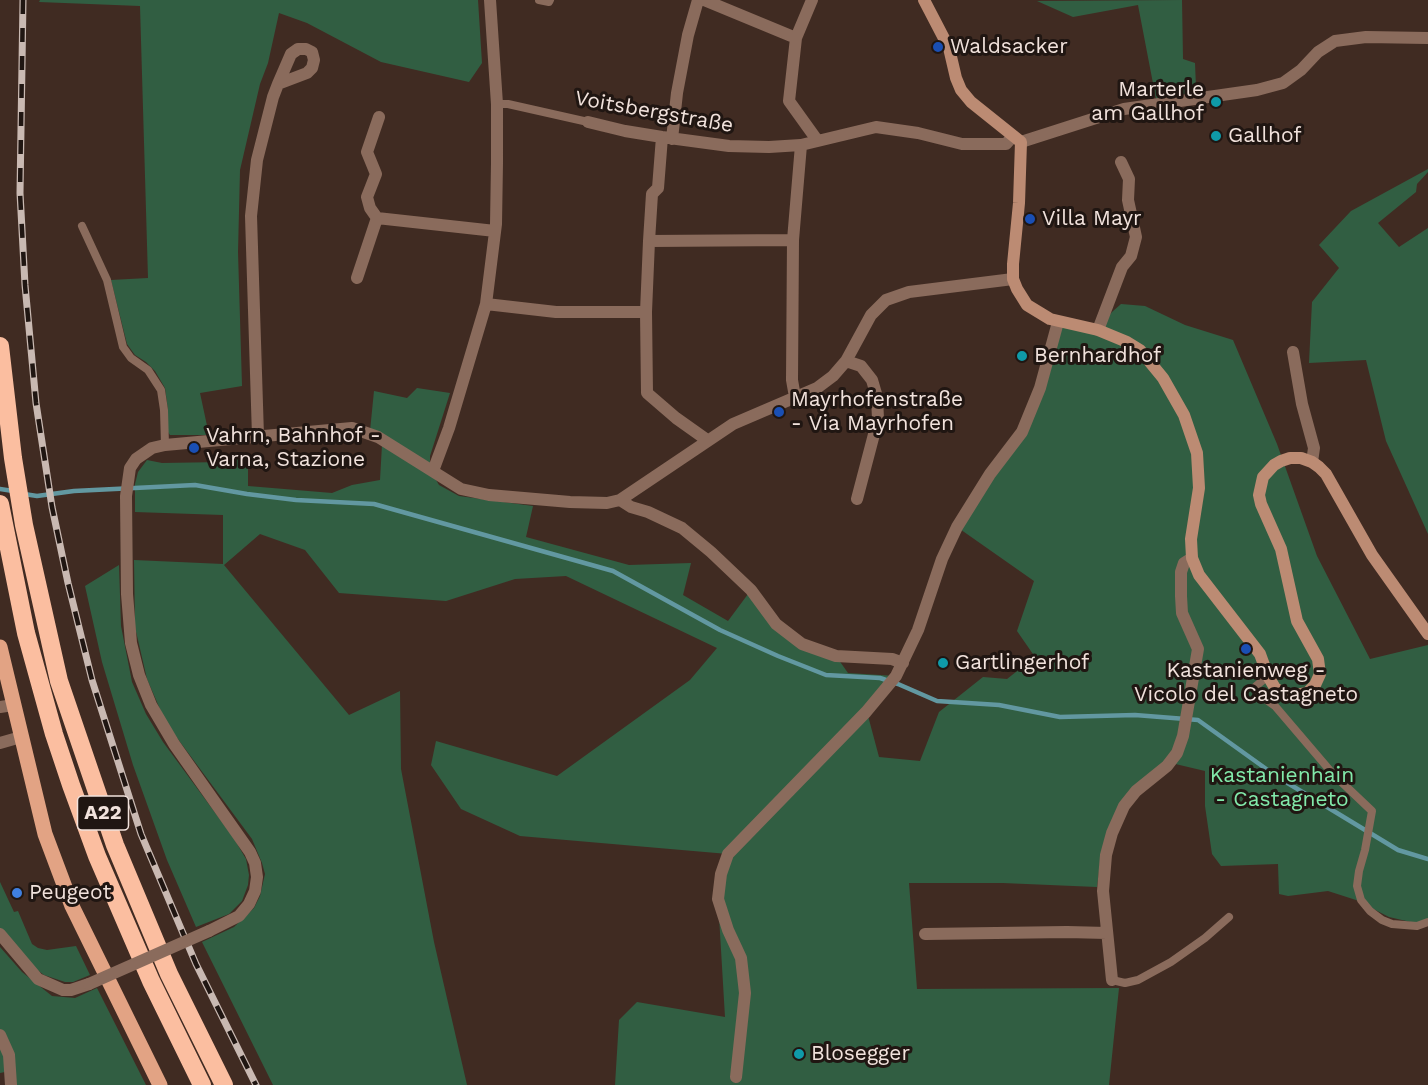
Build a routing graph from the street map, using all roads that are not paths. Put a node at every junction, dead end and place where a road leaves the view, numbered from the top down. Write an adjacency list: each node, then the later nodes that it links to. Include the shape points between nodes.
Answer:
1 (490, 0): 11 (street)
2 (539, 0): 3 (lane)
3 (550, 0)
4 (698, 0): 14 (street)
5 (704, 0): 8 (street)
6 (812, 0): 8 (street)
7 (924, 0): 15 (street, via 949,48 961,90)
8 (796, 38): 16 (street, via 789,101)
9 (1428, 38): 15 (street, Voitsbergstraße, via 1335,41 1283,83 1124,109)
10 (278, 84): 34 (street, via 257,159 251,216)
11 (497, 104): 13 (lane, Voitsbergstraße); 21 (street)
12 (379, 117): 19 (street, via 367,152 376,174 368,197)
13 (588, 122): 14 (street, Voitsbergstraße)
14 (667, 138): 17 (street, Voitsbergstraße, via 729,146); 23 (street, via 658,188 652,194)
15 (1017, 139): 16 (street, Voitsbergstraße, via 1006,144 962,144 876,127); 25 (street)
16 (817, 140): 17 (street, Voitsbergstraße)
17 (801, 145): 22 (street)
18 (1122, 162): 29 (street, via 1129,179 1128,200 1136,237)
19 (377, 218): 21 (street); 24 (street)
20 (82, 226): 36 (lane, via 107,280 123,347 148,370 161,390)
21 (495, 231): 26 (street)
22 (793, 240): 23 (street); 33 (street)
23 (648, 241): 27 (street)
24 (357, 278)
25 (1014, 279): 28 (street, via 1027,304); 32 (street, via 909,292 886,300 872,315)
26 (486, 304): 27 (street, via 556,312); 38 (street)
27 (646, 312): 35 (street, via 647,393)
28 (1058, 322): 29 (street); 45 (street, via 1040,388 1022,432 957,527)
29 (1098, 330): 42 (street, via 1140,351 1163,378 1184,415 1197,453 1199,488)
30 (0, 346): 61 (highway, A22, via 24,525 59,681 114,845 169,974)
31 (1293, 352): 37 (street, via 1314,448)
32 (846, 360): 33 (street, via 817,388); 40 (street, via 861,366 872,380 877,397 878,419)
33 (795, 397): 35 (street)
34 (258, 436): 36 (street); 38 (street, via 352,428 378,436)
35 (707, 440): 39 (street)
36 (165, 445): 53 (street, bridge, via 136,459 128,479 131,643 151,705 255,863 255,891 239,916 80,988 63,990 44,982)
37 (1312, 462): 43 (street, via 1326,474 1372,555); 46 (street, via 1290,458 1274,465 1263,477 1259,495 1281,549 1297,621 1318,659 1320,674 1307,693 1295,695 1275,688)
38 (433, 471): 39 (street, via 453,486 489,495 594,504)
39 (620, 500): 45 (street, via 682,528 751,590 776,624 802,644 836,656)
40 (857, 500)
41 (0, 504): 60 (highway, A22, via 26,633 71,786 151,981)
42 (1192, 558): 46 (street, via 1199,575 1260,654); 52 (street, via 1184,563 1181,572 1182,613 1198,649 1184,729 1177,753 1136,791 1112,833 1103,891)
43 (1428, 634)
44 (0, 647): 47 (main road)
45 (903, 663): 57 (street, via 887,688 728,854 718,899 741,958 745,993)
46 (1268, 676): 51 (lane, via 1256,686 1258,694 1275,706 1333,774 1372,811 1357,886 1361,900 1370,911 1392,924 1417,926)
47 (7, 706): 48 (main road)
48 (21, 737): 49 (street); 59 (main road, via 45,834 72,906)
49 (0, 743)
50 (1229, 917): 55 (lane, via 1171,962 1138,980)
51 (1428, 922)
52 (1107, 933): 54 (street); 55 (street)
53 (0, 934)
54 (925, 934)
55 (1112, 980)
56 (0, 1035): 58 (street, via 9,1055)
57 (736, 1077)
58 (11, 1085)
59 (160, 1085)
60 (202, 1085)
61 (224, 1085)

